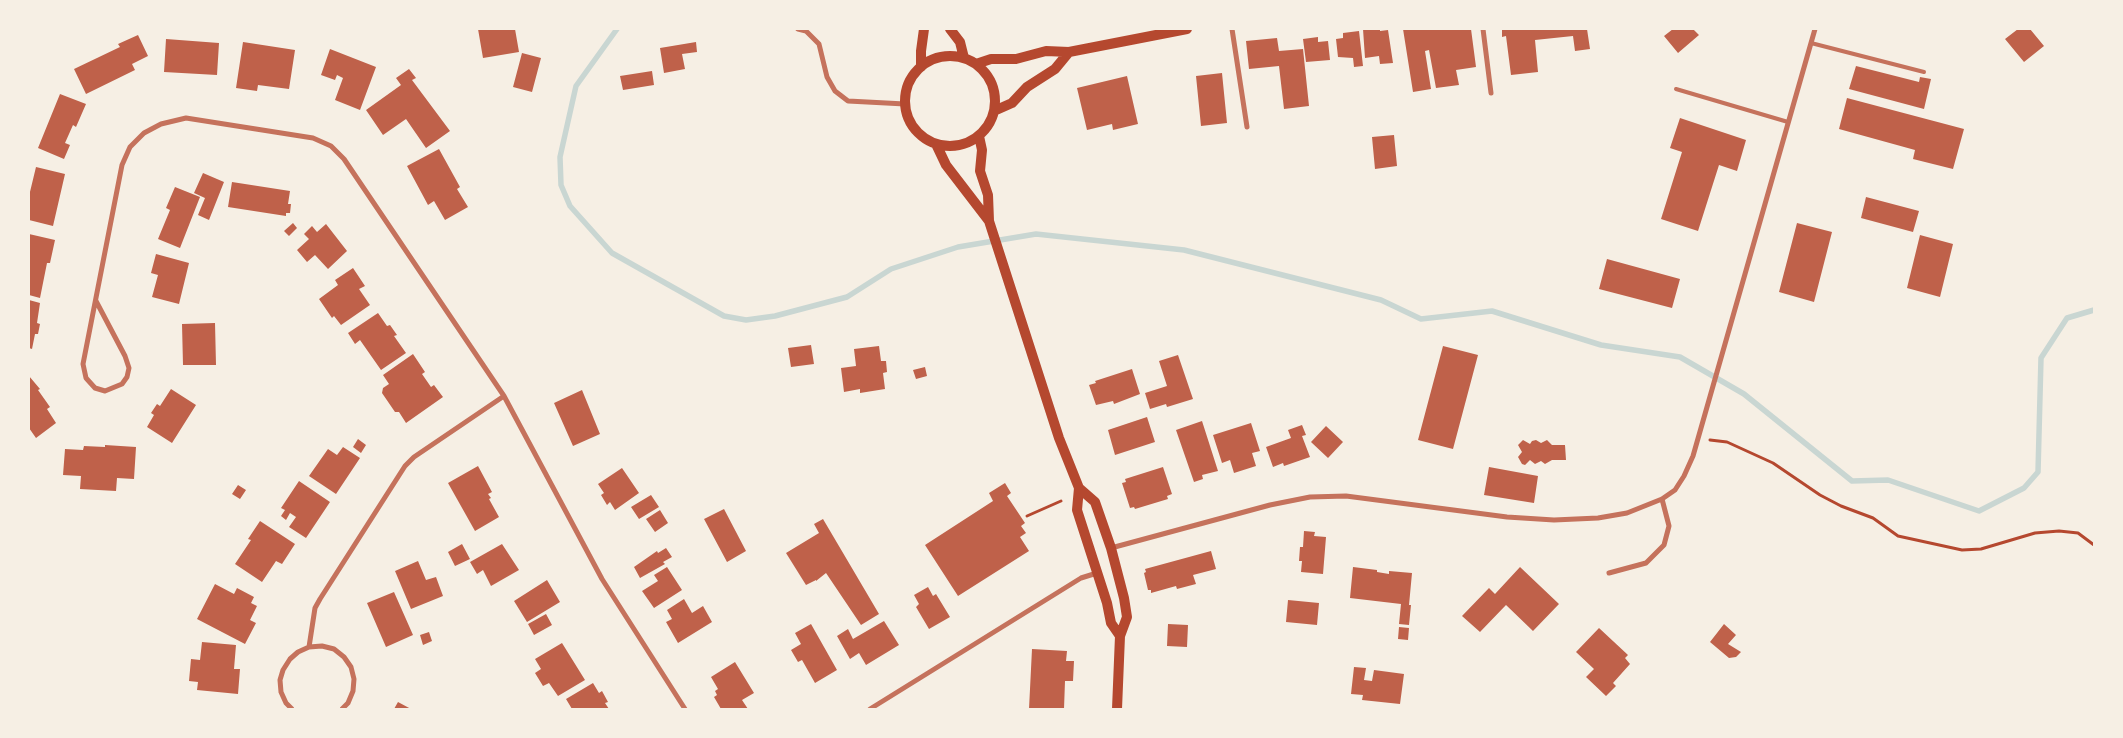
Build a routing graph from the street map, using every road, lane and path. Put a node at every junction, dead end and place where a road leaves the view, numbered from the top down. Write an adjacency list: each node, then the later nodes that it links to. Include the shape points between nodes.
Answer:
1 (798, 29): 16 (street, via 806,31 819,44 827,77 835,91 848,101)
2 (924, 29): 12 (main road)
3 (950, 29): 10 (main road, via 960,42)
4 (1187, 29): 9 (main road)
5 (1232, 29): 19 (street)
6 (1483, 29): 15 (street)
7 (1815, 29): 8 (street)
8 (1811, 43): 13 (lane); 18 (street)
9 (1069, 52): 11 (main road, via 1046,51); 17 (main road, via 1055,68 1027,87 1012,103)
10 (964, 58): 11 (main road); 12 (main road, via 941,57)
11 (976, 64): 17 (main road, via 994,90)
12 (921, 67): 16 (main road, via 909,84)
13 (1924, 72)
14 (1676, 89): 18 (lane)
15 (1491, 94)
16 (905, 104): 21 (main road, via 915,129)
17 (994, 111): 20 (main road)
18 (1788, 122): 25 (street)
19 (1247, 127)
20 (979, 136): 21 (main road, via 959,146); 22 (main road, via 982,150 980,171 988,195)
21 (936, 144): 22 (main road, via 946,165)
22 (989, 221): 26 (main road, via 1059,438)
23 (96, 301): 23 (street, via 83,364 86,378 95,388 106,391 122,384 129,368); 24 (street, via 122,166 130,147 144,133 161,124 186,118 313,138 331,146 344,159)
24 (504, 396): 35 (street, via 405,466 320,599); 38 (street, via 602,579)
25 (1698, 438): 27 (street, via 1684,476 1675,490); 30 (path, via 1727,442 1773,463 1820,495 1873,518 1898,536 1972,550 2035,533 2059,531 2078,533)
26 (1080, 488): 31 (main road, via 1095,502); 32 (main road, via 1077,510)
27 (1662, 499): 31 (street, via 1627,513 1554,520 1346,496 1310,498 1270,504); 33 (street, via 1669,526 1664,545 1646,563)
28 (1061, 501): 29 (path)
29 (1027, 516)
30 (2094, 545)
31 (1111, 548): 34 (main road, via 1127,617)
32 (1097, 572): 34 (main road, via 1111,623); 39 (street, via 1081,578)
33 (1609, 574)
34 (1120, 636): 40 (main road)
35 (309, 647): 36 (street, via 290,659 280,680 286,703); 37 (street, via 334,649 351,667 353,691)
36 (292, 709)
37 (342, 709)
38 (685, 709)
39 (870, 709)
40 (1117, 709)

